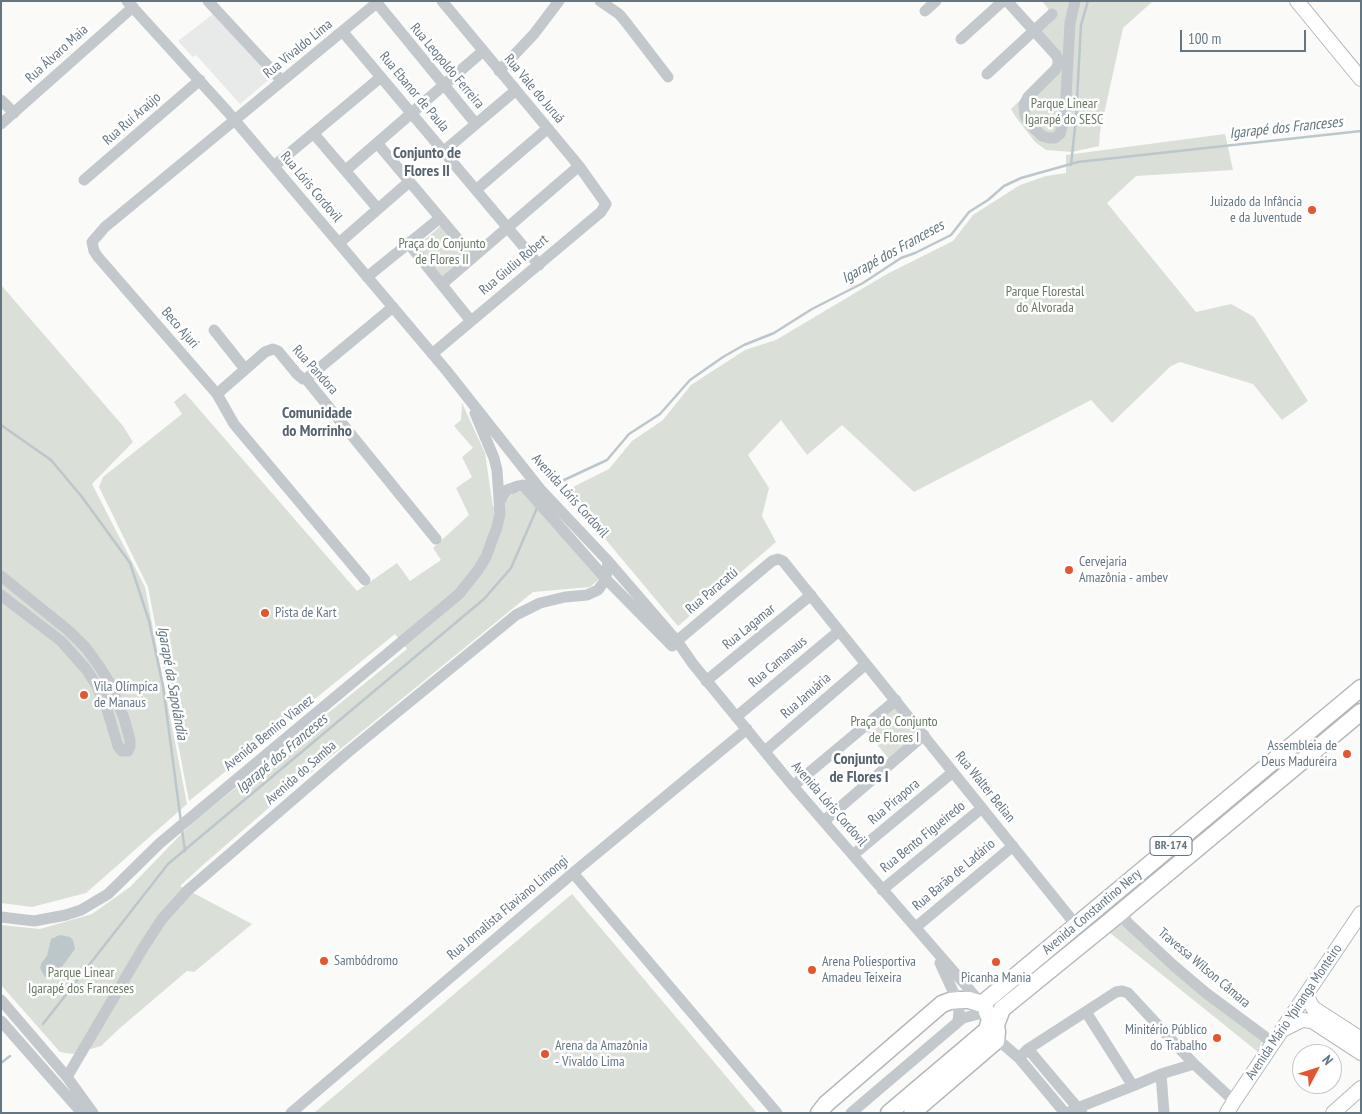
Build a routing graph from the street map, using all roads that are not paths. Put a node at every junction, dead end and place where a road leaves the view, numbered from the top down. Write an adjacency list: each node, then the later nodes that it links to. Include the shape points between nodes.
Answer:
1 (208, 1): 26 (street)
2 (442, 1): 17 (street, Rua Vale do Juruá)
3 (559, 1): 20 (street)
4 (600, 1): 23 (street, via 619,14)
5 (936, 1): 12 (street)
6 (1003, 1): 16 (street)
7 (1007, 1): 14 (street)
8 (1075, 1): 18 (street)
9 (1297, 1): 24 (main road)
10 (378, 2): 15 (street, Rua Vivaldo Lima); 27 (street, Rua Leopoldo Ferreira)
11 (130, 4): 25 (street, Rua Lóris Cordovil); 30 (street, Rua Álvaro Maia)
12 (925, 11)
13 (1052, 14): 14 (street)
14 (1034, 31): 19 (street); 21 (street)
15 (343, 32): 22 (street, Rua Ebanor de Paula); 26 (street, Rua Vivaldo Lima)
16 (960, 38)
17 (483, 51): 20 (street, Rua Vale do Juruá); 27 (street)
18 (1068, 52): 19 (street); 19 (street, via 1065,116 1060,134 1049,138 1033,127 1025,116 1024,105 1056,69)
19 (1056, 55)
20 (499, 71): 28 (street, Rua Vale do Juruá)
21 (988, 74)
22 (380, 76): 31 (street, Rua Ebanor de Paula); 36 (street)
23 (668, 77)
24 (1361, 79)
25 (200, 80): 32 (street, Rua Lóris Cordovil); 42 (street, Rua Rui Araújo)
26 (282, 81): 32 (street, Rua Vivaldo Lima)
27 (444, 86): 31 (street); 34 (street, Rua Leopoldo Ferreira)
28 (515, 91): 34 (street); 35 (street, Rua Vale do Juruá)
29 (1, 100): 30 (street)
30 (14, 113): 33 (street, Rua Álvaro Maia)
31 (411, 113): 37 (street); 38 (street, Rua Ebanor de Paula)
32 (235, 120): 39 (street, Rua Lóris Cordovil); 61 (street, Beco Ajuri, via 105,227 92,242 98,257)
33 (1, 124)
34 (476, 124): 38 (street)
35 (547, 129): 40 (street, Rua Vale do Juruá); 44 (street)
36 (314, 134): 39 (street); 41 (street)
37 (377, 143): 41 (street); 43 (street)
38 (444, 151): 44 (street, Rua Ebanor de Paula)
39 (274, 166): 49 (street, Rua Lóris Cordovil)
40 (579, 166): 45 (street, Rua Vale do Juruá); 48 (street)
41 (346, 170): 46 (street)
42 (84, 180)
43 (409, 182): 46 (street); 47 (street)
44 (476, 189): 48 (street, Rua Ebanor de Paula)
45 (602, 196): 52 (street, Rua Giuliu Robert, via 606,204 601,212)
46 (378, 209): 49 (street)
47 (440, 218): 50 (street); 51 (street)
48 (508, 227): 51 (street); 52 (street, Rua Ebanor de Paula)
49 (339, 243): 53 (street, Rua Lóris Cordovil)
50 (408, 244): 53 (street); 54 (street)
51 (473, 257): 54 (street)
52 (539, 265): 56 (street, Rua Giuliu Robert)
53 (367, 277): 55 (street, Rua Lóris Cordovil)
54 (442, 284): 56 (street)
55 (393, 307): 58 (street, Rua Lóris Cordovil); 60 (street)
56 (471, 321): 58 (street, Rua Giuliu Robert)
57 (214, 330): 59 (street)
58 (432, 354): 62 (street, Rua Lóris Cordovil)
59 (245, 369): 60 (street, Rua Pandora, via 266,352 276,350); 61 (street, Rua Pandora)
60 (306, 379): 67 (street, Rua Pandora)
61 (216, 394): 71 (street, Beco Ajuri, via 234,424)
62 (466, 396): 64 (street, Avenida Lóris Cordovil); 65 (street, Avenida Bemiro Vianez, via 494,458)
63 (523, 485): 64 (street); 65 (street, via 507,490); 66 (street, Avenida Lóris Cordovil)
64 (540, 489): 66 (street, Avenida Lóris Cordovil)
65 (500, 501): 98 (street, Avenida Bemiro Vianez, via 500,514 491,544 478,570 459,594 197,812 119,885 96,902 66,915 34,921)
66 (556, 513): 69 (street, Avenida Lóris Cordovil); 70 (street, Avenida Lóris Cordovil)
67 (436, 539)
68 (772, 560): 74 (street, Rua Walter Belian, via 783,561); 78 (street, Rua Paracatú)
69 (608, 561): 70 (street); 78 (street, Avenida Lóris Cordovil)
70 (606, 579): 78 (street, Avenida Lóris Cordovil); 120 (street, Avenida do Samba, via 593,593 540,603 516,615 188,890 162,919 143,948)
71 (365, 580)
72 (3, 582): 75 (street)
73 (1, 595): 77 (street)
74 (810, 595): 76 (street, Rua Walter Belian); 80 (street, Rua Lagamar)
75 (70, 631): 77 (street); 77 (street, via 109,682 130,740 126,752 118,746 97,686)
76 (839, 631): 79 (street, Rua Walter Belian); 84 (street, Rua Camanaus)
77 (61, 641)
78 (674, 643): 80 (street, Avenida Lóris Cordovil)
79 (866, 664): 82 (street, Rua Walter Belian); 87 (street, Rua Januária)
80 (706, 681): 84 (street, Avenida Lóris Cordovil)
81 (1361, 688): 99 (highway, Avenida Constantino Nery / BR-174)
82 (896, 700): 86 (street, Rua Walter Belian); 89 (street)
83 (1361, 712): 96 (highway, Avenida Constantino Nery / BR-174)
84 (736, 717): 85 (street, Avenida Lóris Cordovil)
85 (747, 729): 87 (street, Avenida Lóris Cordovil); 94 (street, Rua Jornalista Flaviano Limongi)
86 (924, 736): 88 (street, Rua Walter Belian); 91 (street)
87 (765, 751): 89 (street, Avenida Lóris Cordovil)
88 (953, 772): 90 (street, Rua Walter Belian); 93 (street, Rua Pirapora)
89 (794, 786): 91 (street, Avenida Lóris Cordovil)
90 (982, 808): 92 (street, Rua Walter Belian); 95 (street, Rua Bento Figueiredo)
91 (824, 821): 93 (street, Avenida Lóris Cordovil)
92 (1013, 846): 99 (street, Rua Walter Belian); 100 (street, Rua Barão de Ladário)
93 (853, 855): 95 (street, Avenida Lóris Cordovil)
94 (572, 873): 127 (street, Rua Jornalista Flaviano Limongi); 128 (street)
95 (882, 890): 100 (street, Avenida Lóris Cordovil)
96 (1125, 909): 105 (highway, Avenida Constantino Nery / BR-174); 112 (street, Travessa Wilson Câmara, via 1123,916 1128,923 1160,953 1206,993 1264,1036)
97 (1361, 913): 102 (main road, Avenida Mário Ypiranga Monteiro)
98 (1, 917)
99 (1076, 925): 105 (highway, Avenida Constantino Nery / BR-174)
100 (916, 927): 101 (street, Avenida Lóris Cordovil)
101 (927, 941): 104 (street, Avenida Lóris Cordovil); 105 (street, Avenida Lóris Cordovil)
102 (1306, 995): 109 (main road, Avenida Mário Ypiranga Monteiro); 111 (main road, via 1314,1008)
103 (1, 1000): 116 (street)
104 (957, 1000): 105 (highway, via 969,1000); 108 (street, Avenida Lóris Cordovil); 129 (highway, via 942,1004 932,1012)
105 (990, 1008): 108 (street); 110 (highway, via 996,1025); 131 (highway, via 987,1030)
106 (1086, 1012): 113 (street); 117 (street, via 1116,992 1128,993); 121 (street)
107 (1, 1021): 118 (street)
108 (958, 1022): 130 (street)
109 (1283, 1029): 112 (main road, Avenida Mário Ypiranga Monteiro); 114 (main road, via 1302,1020 1312,1021)
110 (996, 1038): 115 (street); 132 (highway)
111 (1361, 1039)
112 (1272, 1046): 123 (main road, Avenida Mário Ypiranga Monteiro)
113 (1028, 1050): 115 (street); 124 (street)
114 (1361, 1053)
115 (1019, 1058): 124 (street)
116 (57, 1064): 118 (street); 120 (street)
117 (1194, 1064): 119 (street); 123 (street)
118 (38, 1065): 125 (street)
119 (1160, 1074): 121 (street); 133 (street)
120 (67, 1077): 126 (street)
121 (1133, 1086): 124 (street)
122 (1361, 1088): 135 (main road)
123 (1231, 1109): 134 (main road, Avenida Mário Ypiranga Monteiro)
124 (1073, 1111)
125 (82, 1113)
126 (93, 1113)
127 (291, 1113)
128 (777, 1113)
129 (819, 1113)
130 (851, 1113)
131 (889, 1113)
132 (912, 1113)
133 (1164, 1113)
134 (1220, 1113)
135 (1333, 1113)

